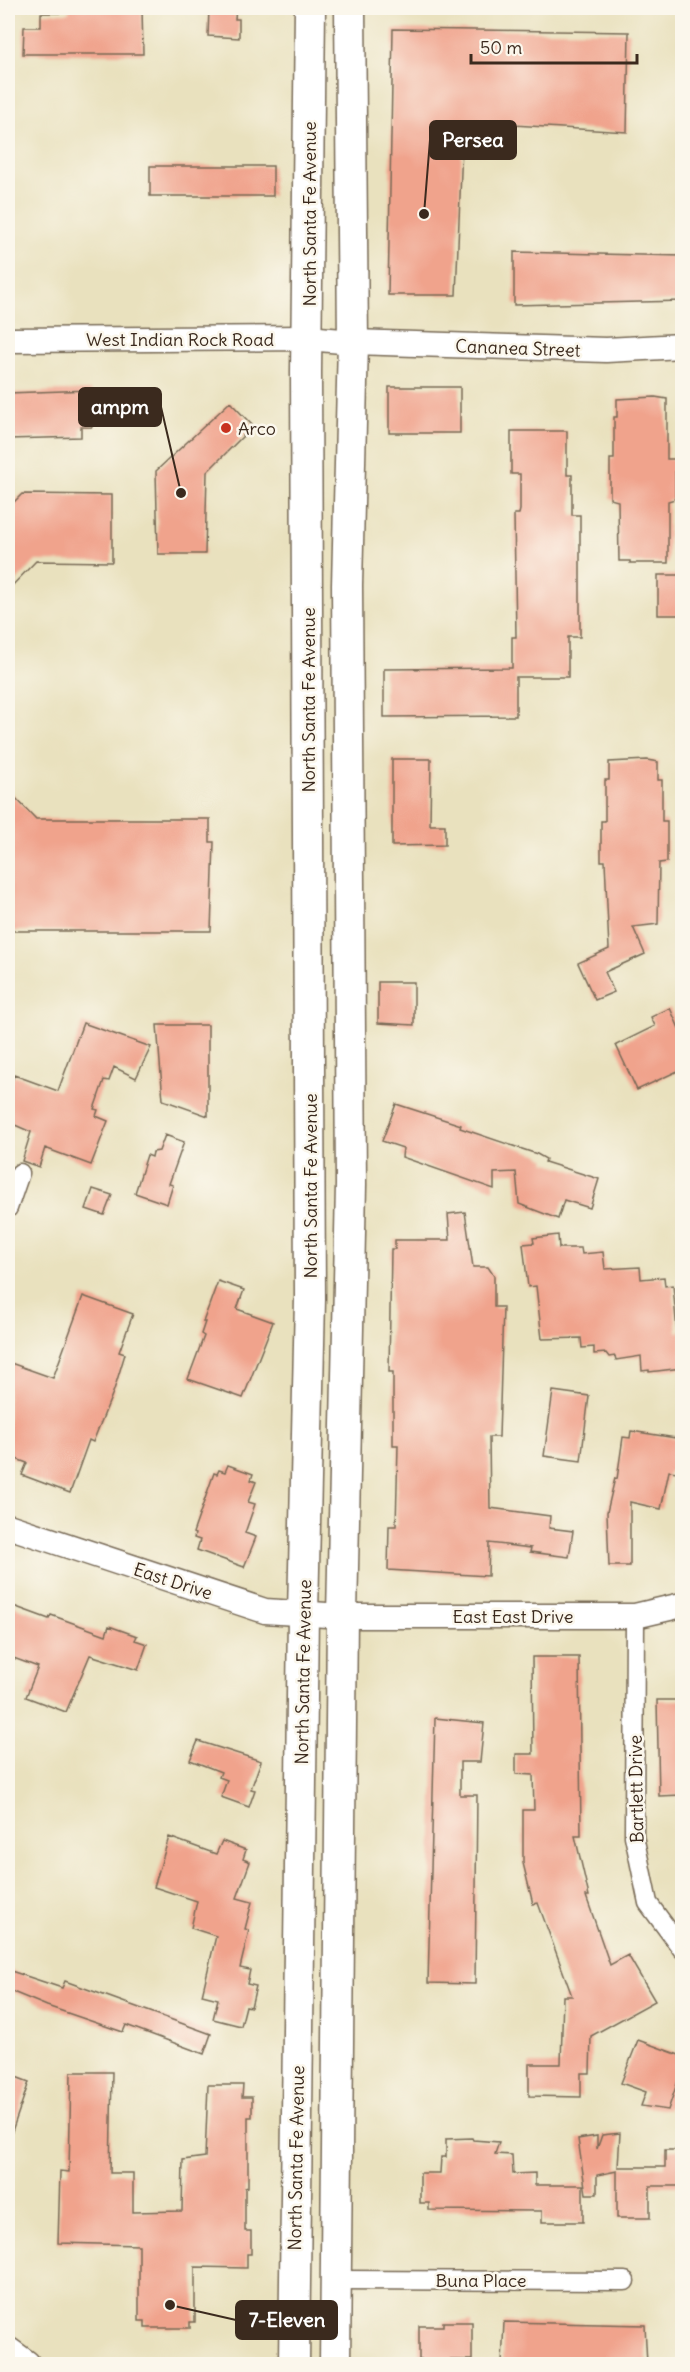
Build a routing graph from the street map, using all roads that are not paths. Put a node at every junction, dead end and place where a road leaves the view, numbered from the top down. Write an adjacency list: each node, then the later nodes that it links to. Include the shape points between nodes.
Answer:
1 (310, 8): 3 (main road, North Santa Fe Avenue)
2 (350, 8): 5 (main road)
3 (308, 338): 4 (street, West Indian Rock Road); 5 (street, West Indian Rock Road); 11 (main road, North Santa Fe Avenue, via 310,1299)
4 (8, 340)
5 (353, 342): 6 (street, Cananea Street, via 606,350); 13 (main road, via 347,585 351,1185)
6 (682, 346)
7 (20, 1173): 8 (street)
8 (8, 1208)
9 (8, 1527): 11 (street, East Drive, via 265,1611)
10 (682, 1605): 12 (street, East East Drive)
11 (303, 1614): 13 (street, East Drive); 19 (main road, North Santa Fe Avenue)
12 (635, 1616): 13 (street, East East Drive); 14 (street, Bartlett Drive, via 634,1836 648,1903)
13 (342, 1617): 15 (main road)
14 (682, 1949)
15 (336, 2280): 16 (street, Buna Place); 20 (main road)
16 (625, 2281)
17 (8, 2350): 18 (main road)
18 (26, 2364)
19 (294, 2364)
20 (336, 2364)

